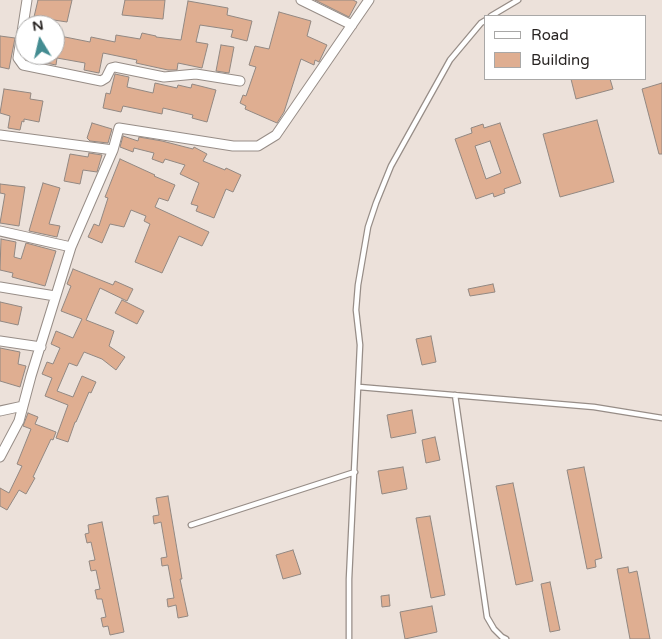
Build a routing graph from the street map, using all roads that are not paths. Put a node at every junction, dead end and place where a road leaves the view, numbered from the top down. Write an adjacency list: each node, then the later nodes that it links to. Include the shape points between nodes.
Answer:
1 (27, 0): 8 (street, via 18,58 23,65 101,81 110,68 115,67 164,77 196,74)
2 (301, 0): 7 (street)
3 (369, 0): 7 (street)
4 (518, 0): 5 (lane)
5 (493, 15)
6 (484, 22): 17 (lane, via 450,60 391,166 376,203 368,227 358,285)
7 (352, 25): 10 (street, via 276,135 258,146 234,146 119,128)
8 (240, 81)
9 (0, 134): 10 (street)
10 (113, 150): 12 (street)
11 (0, 231): 12 (street)
12 (71, 247): 14 (street)
13 (0, 287): 14 (street)
14 (55, 296): 16 (street)
15 (0, 341): 16 (street)
16 (41, 347): 19 (street)
17 (359, 387): 18 (lane); 24 (lane)
18 (455, 395): 21 (lane, via 594,407); 27 (lane, via 487,617 494,629)
19 (23, 406): 20 (street); 22 (street, via 19,421)
20 (0, 411)
21 (662, 418)
22 (4, 438): 23 (street)
23 (0, 457)
24 (355, 472): 25 (lane); 26 (lane, via 348,579)
25 (191, 525)
26 (349, 639)
27 (506, 639)

